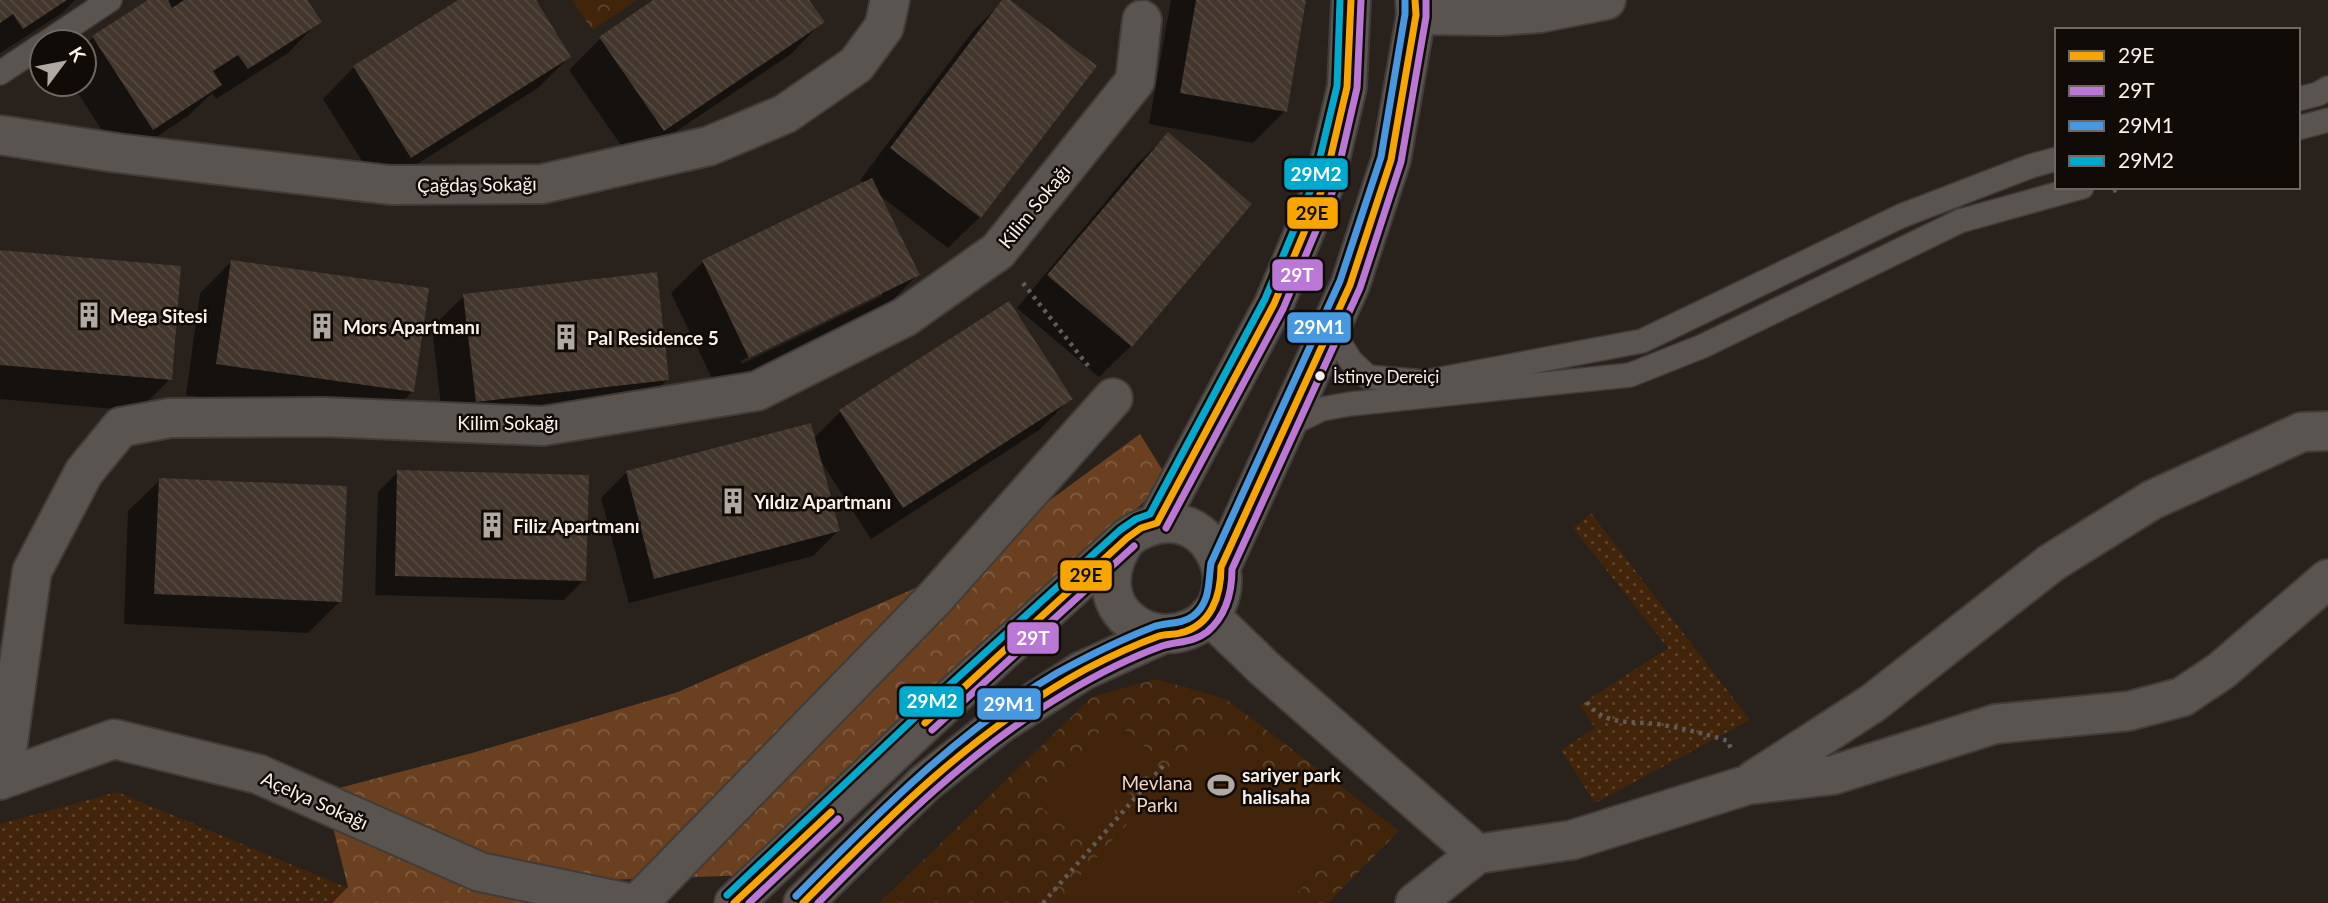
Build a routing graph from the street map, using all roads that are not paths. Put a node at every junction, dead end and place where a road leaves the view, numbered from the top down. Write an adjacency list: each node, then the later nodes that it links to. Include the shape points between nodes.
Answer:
1 (110, 0): 8 (lane)
2 (890, 0): 15 (street, Çağdaş Sokağı, via 884,27 856,65 785,114 709,146 542,184 390,185)
3 (1351, 0): 22 (street, via 1347,87 1324,185 1274,304)
4 (1606, 0): 6 (street, via 1540,13)
5 (1415, 7): 6 (street); 18 (street, via 1391,160 1350,285)
6 (1502, 8)
7 (1142, 20): 27 (street, Kilim Sokağı, via 1135,81 998,251 905,317 757,391 543,426 324,417 170,418 121,427 84,472 32,571)
8 (68, 28)
9 (28, 54): 10 (lane)
10 (0, 72)
11 (2328, 88): 12 (lane)
12 (2300, 98)
13 (2328, 120): 14 (lane)
14 (2300, 127)
15 (0, 135)
16 (2055, 160): 18 (lane, via 1901,216 1642,341 1425,382 1368,377 1351,361)
17 (2075, 189): 20 (lane, via 1960,221 1703,346 1630,375 1350,404 1322,409)
18 (1330, 328): 20 (street)
19 (1113, 398): 31 (street, via 934,599)
20 (1284, 428): 23 (street)
21 (2328, 431): 28 (street, via 2302,432 2152,500 2051,563 1872,703)
22 (1142, 531): 23 (street, via 1182,525 1205,537); 26 (street, via 1116,553 1110,571 1112,589 1130,621); 32 (street, via 950,699)
23 (1221, 567): 25 (street, via 1223,584)
24 (2328, 579): 28 (street, via 2221,671 2182,696 2129,711 1995,723 1833,775)
25 (1209, 615): 26 (street, via 1180,633); 29 (street)
26 (1163, 634): 33 (street, via 1082,671 998,725 924,784)
27 (2, 779): 30 (street, Açelya Sokağı, via 114,739 258,774 480,872)
28 (1747, 785): 29 (street, via 1572,841)
29 (1477, 854): 34 (street)
30 (629, 903)
31 (638, 903)
32 (734, 903)
33 (803, 903)
34 (1415, 903)

